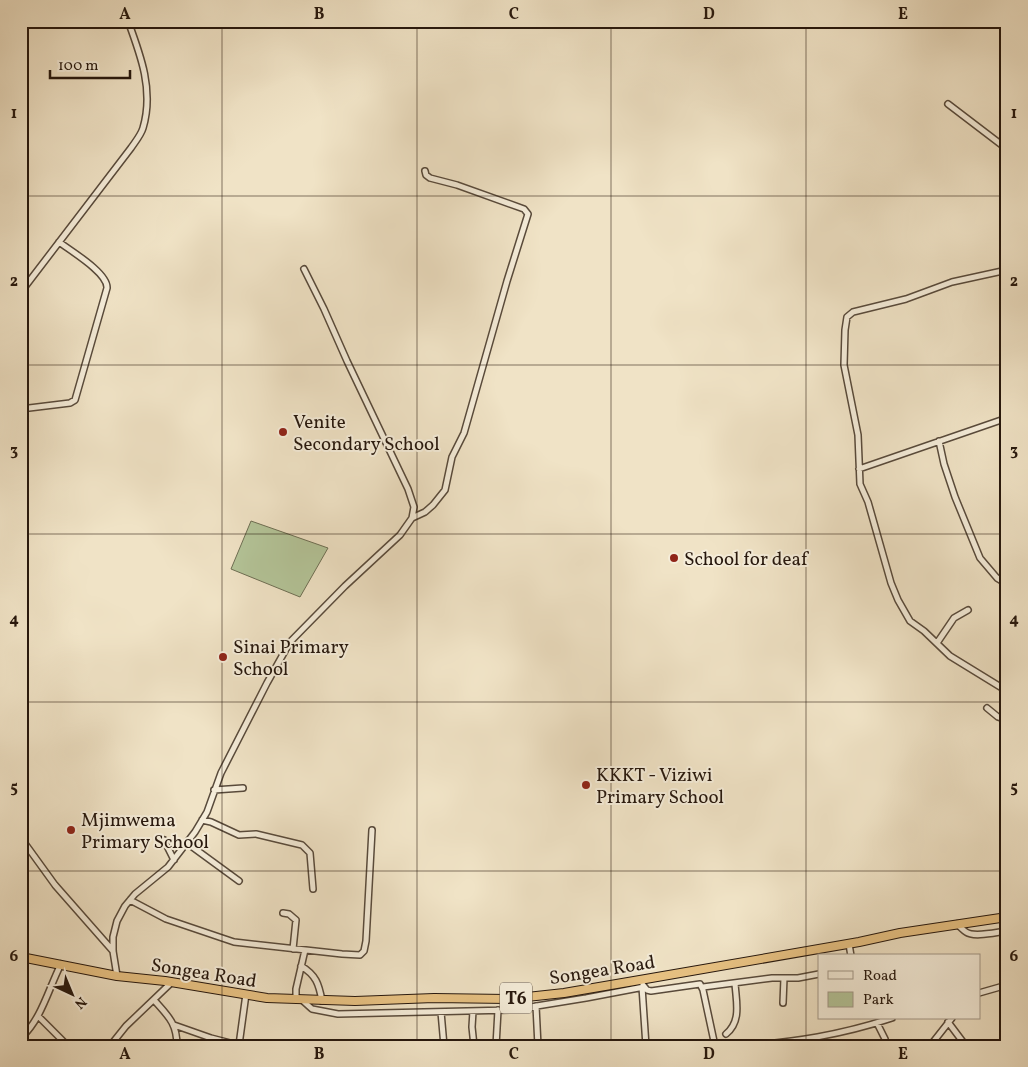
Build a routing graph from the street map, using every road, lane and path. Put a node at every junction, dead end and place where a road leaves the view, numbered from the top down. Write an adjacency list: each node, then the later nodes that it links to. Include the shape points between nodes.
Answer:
1 (128, 21): 7 (street, via 148,89 142,130 132,148)
2 (550, 21): 3 (street)
3 (562, 21)
4 (948, 104): 5 (street)
5 (1007, 149)
6 (425, 171): 15 (street, via 430,178 524,209 528,214 464,433 452,457 445,490 425,512)
7 (59, 242): 10 (street); 11 (street, via 99,272 105,278 107,288 74,400)
8 (304, 270): 15 (street, via 408,489 414,507)
9 (1007, 270): 14 (street, via 952,282 906,299 853,312 847,317 844,365 858,435)
10 (21, 292)
11 (21, 409)
12 (1007, 418): 13 (street)
13 (940, 441): 14 (street); 16 (street, via 955,497 980,558 997,578)
14 (859, 469): 18 (street, via 860,484 898,600 910,621)
15 (412, 518): 24 (street, via 400,535 290,642)
16 (1007, 584)
17 (968, 610): 18 (street, via 954,618)
18 (937, 643): 20 (street, via 950,656)
19 (1007, 670): 20 (street)
20 (1004, 689)
21 (987, 708): 22 (street)
22 (1007, 720)
23 (243, 788): 24 (street)
24 (214, 790): 25 (street)
25 (202, 820): 29 (street); 32 (street, via 239,835 256,834 302,846 310,853)
26 (372, 830): 40 (street, via 364,951 355,956)
27 (21, 838): 41 (street, via 55,885)
28 (164, 840): 30 (street)
29 (187, 843): 30 (street); 31 (street)
30 (174, 860): 33 (street)
31 (239, 881)
32 (313, 889)
33 (130, 900): 39 (street, via 166,919 212,936 251,945); 41 (street, via 117,921)
34 (283, 913): 39 (street, via 294,916 296,920)
35 (1007, 917): 36 (highway, Songea Road / T6)
36 (957, 924): 37 (street, via 970,934); 38 (highway, Songea Road / T6)
37 (1007, 931)
38 (849, 944): 42 (street); 51 (highway, Songea Road / T6)
39 (293, 948): 40 (street)
40 (306, 950): 45 (street)
41 (113, 951): 47 (street)
42 (851, 954)
43 (21, 957): 44 (highway, Songea Road / T6)
44 (61, 964): 47 (highway, Songea Road / T6); 64 (street)
45 (301, 966): 57 (street, via 296,989); 58 (street, via 318,981)
46 (818, 974): 48 (street)
47 (117, 976): 49 (highway, Songea Road / T6)
48 (784, 978): 50 (street); 59 (street)
49 (172, 982): 55 (highway, Songea Road / T6); 56 (street)
50 (735, 983): 53 (street); 68 (street, via 737,1020)
51 (642, 985): 53 (street, via 651,991 698,983); 58 (highway, Songea Road / T6, via 508,999); 60 (street); 78 (street)
52 (1007, 985): 54 (street)
53 (703, 987): 79 (street)
54 (980, 993)
55 (246, 994): 57 (highway, Songea Road / T6); 70 (street)
56 (154, 1000): 67 (street); 72 (street)
57 (299, 1000): 58 (highway, Songea Road / T6); 63 (street, via 312,1009 338,1014)
58 (322, 1000)
59 (783, 1003)
60 (536, 1006): 61 (street); 77 (street)
61 (498, 1010): 62 (street); 76 (street)
62 (473, 1011): 63 (street); 75 (street)
63 (441, 1012): 74 (street)
64 (38, 1016): 69 (street); 71 (street)
65 (950, 1020): 82 (street); 83 (street)
66 (877, 1021): 80 (street, via 847,1032 799,1041); 81 (street)
67 (174, 1026): 70 (street); 73 (street)
68 (726, 1034)
69 (21, 1038)
70 (238, 1045)
71 (68, 1046)
72 (110, 1046)
73 (177, 1046)
74 (444, 1046)
75 (474, 1046)
76 (496, 1046)
77 (538, 1046)
78 (646, 1046)
79 (715, 1046)
80 (741, 1046)
81 (886, 1046)
82 (930, 1046)
83 (966, 1046)

